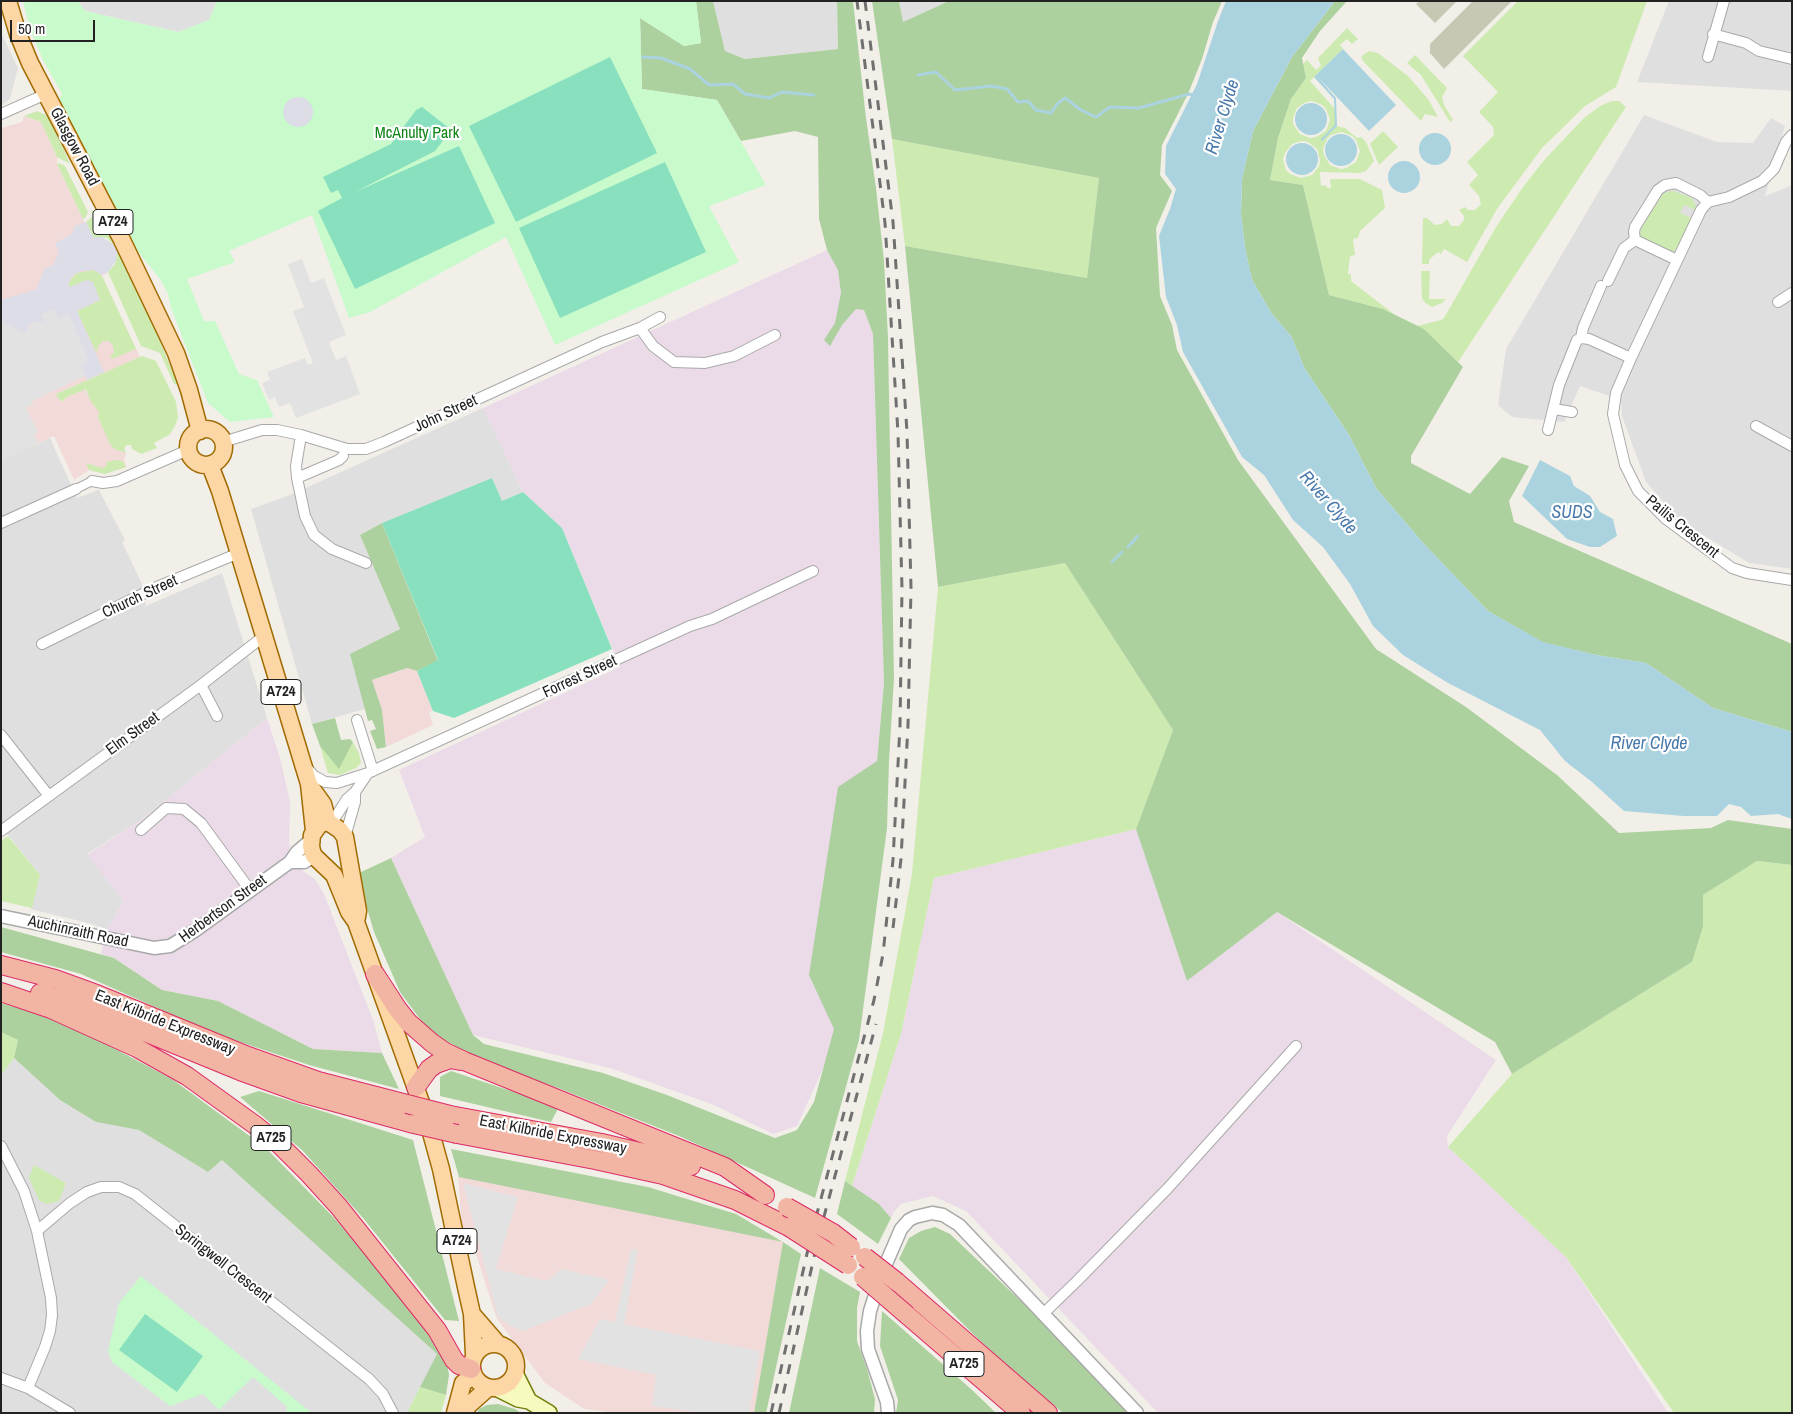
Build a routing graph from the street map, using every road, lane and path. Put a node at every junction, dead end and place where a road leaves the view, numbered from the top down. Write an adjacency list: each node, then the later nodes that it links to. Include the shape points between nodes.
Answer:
1 (8, 1): 6 (main road, Glasgow Road / A724, via 18,34)
2 (1724, 1): 3 (street)
3 (1713, 34): 4 (street); 5 (street)
4 (1708, 57)
5 (1792, 59)
6 (46, 94): 7 (street); 23 (main road, Glasgow Road / A724, via 176,353)
7 (1, 114)
8 (1792, 135): 9 (street, via 1774,170 1762,181 1729,197)
9 (1708, 202): 10 (street, via 1676,183 1665,184 1635,227); 11 (street, Pailis Crescent, via 1700,210)
10 (1635, 240): 11 (street); 17 (street, via 1624,248 1604,283)
11 (1677, 260): 18 (street, Pailis Crescent)
12 (1792, 293): 13 (street)
13 (1778, 302)
14 (660, 317): 15 (street, John Street)
15 (640, 328): 16 (street, via 653,346 674,362 705,363 734,356); 24 (street, John Street, via 602,342 366,449 347,449)
16 (775, 335)
17 (1581, 338): 18 (street); 19 (street, via 1577,340 1566,365)
18 (1631, 358): 37 (street, Pailis Crescent, via 1616,393 1614,414 1625,465 1638,491 1666,519 1732,568)
19 (1554, 409): 20 (street); 22 (street)
20 (1572, 412)
21 (1756, 426): 26 (street)
22 (1548, 430)
23 (200, 431): 25 (main road, via 214,431); 27 (main road, via 192,436)
24 (301, 435): 25 (street, John Street, via 262,430); 30 (street)
25 (223, 442): 29 (main road, via 222,456)
26 (1792, 446)
27 (188, 450): 29 (main road, via 196,463); 31 (street, via 117,481)
28 (343, 456): 30 (street)
29 (210, 465): 34 (main road, A724)
30 (297, 478): 35 (street, via 305,516 314,536 332,549)
31 (92, 481): 32 (street)
32 (76, 489): 33 (street)
33 (1, 523)
34 (239, 553): 38 (main road, A724); 39 (street, Church Street, via 159,586)
35 (366, 563)
36 (813, 571): 45 (street, Forrest Street)
37 (1792, 580)
38 (264, 636): 40 (street, Elm Street); 44 (main road, A724)
39 (42, 644)
40 (202, 685): 41 (street); 47 (street, Elm Street)
41 (217, 716)
42 (357, 720): 45 (street)
43 (1, 735): 47 (street)
44 (302, 761): 45 (street, Forrest Street, via 314,776 324,782 337,782); 48 (main road, A724, via 309,784 323,804)
45 (370, 772): 46 (street)
46 (355, 792): 48 (street); 51 (street)
47 (49, 796): 50 (street, Elm Street)
48 (321, 829): 51 (main road, A724, via 340,830); 52 (main road, A724, via 311,846); 53 (street, Herbertson Street)
49 (141, 830): 54 (street, via 166,808 184,809 201,823)
50 (1, 831)
51 (345, 842): 52 (main road, via 343,855 334,862); 56 (main road, A724, via 358,911)
52 (316, 858): 53 (street, Herbertson Street); 56 (main road, A724, via 334,875)
53 (290, 862): 54 (street, Herbertson Street)
54 (250, 890): 57 (street, Herbertson Street, via 184,938 170,946)
55 (1, 916): 57 (street, Auchinraith Road)
56 (356, 922): 59 (main road, A724)
57 (154, 948)
58 (1, 965): 66 (highway, East Kilbride Expressway / A725, bridge, via 99,995 318,1081 450,1115 648,1154 702,1169)
59 (375, 974): 63 (highway, A725, via 397,1008 419,1033); 64 (main road, A724)
60 (1, 983): 83 (highway, East Kilbride Expressway / A725, bridge, via 103,1015 301,1093 457,1134 663,1175 735,1200 789,1227 848,1265)
61 (1, 992): 71 (highway, A725, via 51,1009 146,1053 186,1076 255,1125 280,1145 339,1207 437,1330 454,1360 459,1365)
62 (1296, 1046): 69 (street, via 1164,1192)
63 (464, 1061): 64 (highway, A725, via 450,1059 436,1064); 66 (highway, A725, via 725,1167)
64 (416, 1088): 68 (main road, A724, via 441,1169)
65 (1, 1146): 67 (street, via 24,1191)
66 (765, 1195): 84 (highway, East Kilbride Expressway / A725, bridge, via 833,1233 858,1252)
67 (37, 1232): 74 (street, via 52,1315 45,1348); 78 (street, Springwell Crescent, via 70,1202 87,1192 101,1187 119,1187 135,1194 369,1379 383,1394)
68 (472, 1314): 70 (main road, A724); 71 (main road, A724)
69 (1043, 1314): 82 (street, via 955,1221 943,1214 932,1213 909,1220 897,1236 882,1273 868,1322 868,1349); 85 (street)
70 (498, 1344): 71 (main road, via 482,1346); 72 (main road, A724, via 511,1351 515,1358)
71 (473, 1366): 75 (main road, via 480,1384); 79 (main road, via 463,1383)
72 (515, 1372): 75 (main road, via 508,1384); 76 (main road)
73 (1, 1378): 74 (street)
74 (28, 1388): 77 (street)
75 (492, 1388): 76 (main road); 80 (main road)
76 (529, 1401): 81 (main road)
77 (70, 1413)
78 (393, 1413)
79 (455, 1413)
80 (462, 1413)
81 (549, 1413)
82 (888, 1413)
83 (1021, 1413)
84 (1048, 1413)
85 (1137, 1413)

